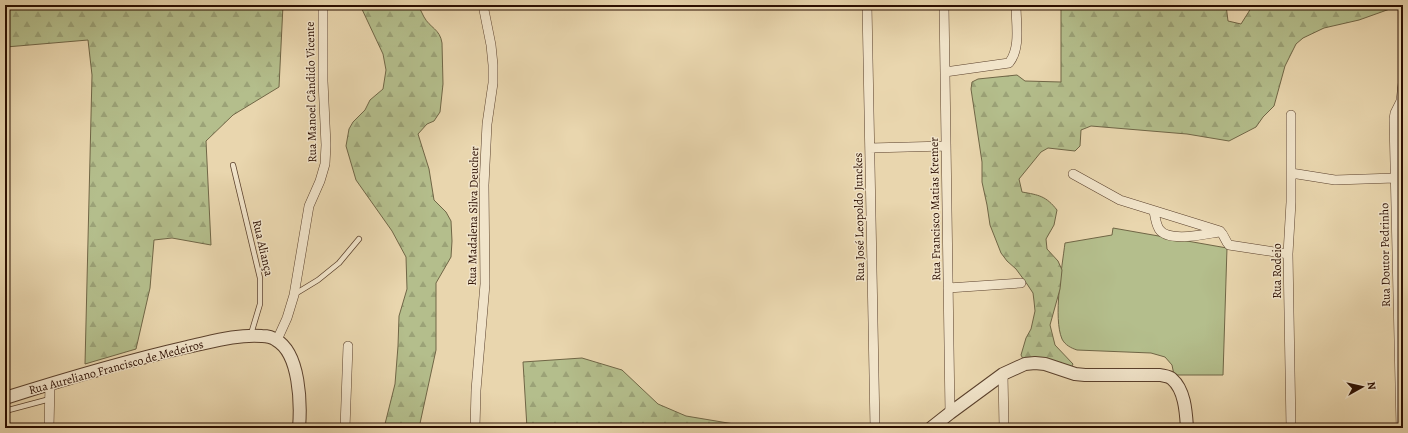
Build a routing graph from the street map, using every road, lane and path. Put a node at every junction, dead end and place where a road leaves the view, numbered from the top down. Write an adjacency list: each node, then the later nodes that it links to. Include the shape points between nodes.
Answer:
1 (323, 5): 21 (street, Rua Manoel Cândido Vicente, via 326,154 323,172 308,210)
2 (483, 5): 34 (street, Rua Madalena Silva Deucher, via 491,45 493,83 487,124 484,185 485,284)
3 (866, 5): 10 (street, Rua José Leopoldo Junckes)
4 (944, 5): 6 (street, Rua Francisco Matias Kremer)
5 (1016, 5): 6 (street, via 1016,46 1014,57 1008,63)
6 (945, 72): 9 (street, Rua Francisco Matias Kremer)
7 (1403, 83): 14 (street, Rua Doutor Pedrinho, via 1401,101 1394,119)
8 (1291, 115): 12 (street, Rua Rodeio)
9 (946, 146): 10 (street); 20 (street, Rua Francisco Matias Kremer)
10 (870, 148): 35 (street, Rua José Leopoldo Junckes)
11 (233, 165): 22 (lane, Rua Aliança, via 260,278 260,304)
12 (1291, 173): 14 (street, via 1335,180); 18 (street, Rua Rodeio, via 1292,202)
13 (1073, 174): 15 (street, via 1120,200)
14 (1395, 178): 40 (street, Rua Doutor Pedrinho)
15 (1154, 211): 16 (street); 16 (street, via 1159,230 1164,234 1190,237)
16 (1220, 232): 18 (street, via 1229,245)
17 (359, 239): 21 (lane, via 339,263)
18 (1288, 254): 39 (street, Rua Rodeio)
19 (1021, 283): 20 (street)
20 (948, 288): 30 (street, Rua Francisco Matias Kremer)
21 (294, 295): 23 (street, Rua Manoel Cândido Vicente)
22 (251, 336): 23 (street, Rua Aureliano Francisco de Medeiros); 26 (street, Rua Aureliano Francisco de Medeiros, via 162,353)
23 (277, 340): 32 (street, via 285,347 293,366 299,397)
24 (348, 346): 33 (street)
25 (1003, 374): 30 (street); 37 (street); 38 (street, via 1025,364 1035,363 1075,374 1167,376 1178,386)
26 (50, 384): 27 (street, Rua Aureliano Francisco de Medeiros); 28 (street)
27 (5, 398)
28 (50, 398): 29 (lane); 31 (street)
29 (5, 411)
30 (950, 412): 36 (street)
31 (49, 428)
32 (299, 428)
33 (345, 428)
34 (475, 428)
35 (875, 428)
36 (931, 428)
37 (1004, 428)
38 (1187, 428)
39 (1291, 428)
40 (1400, 428)

